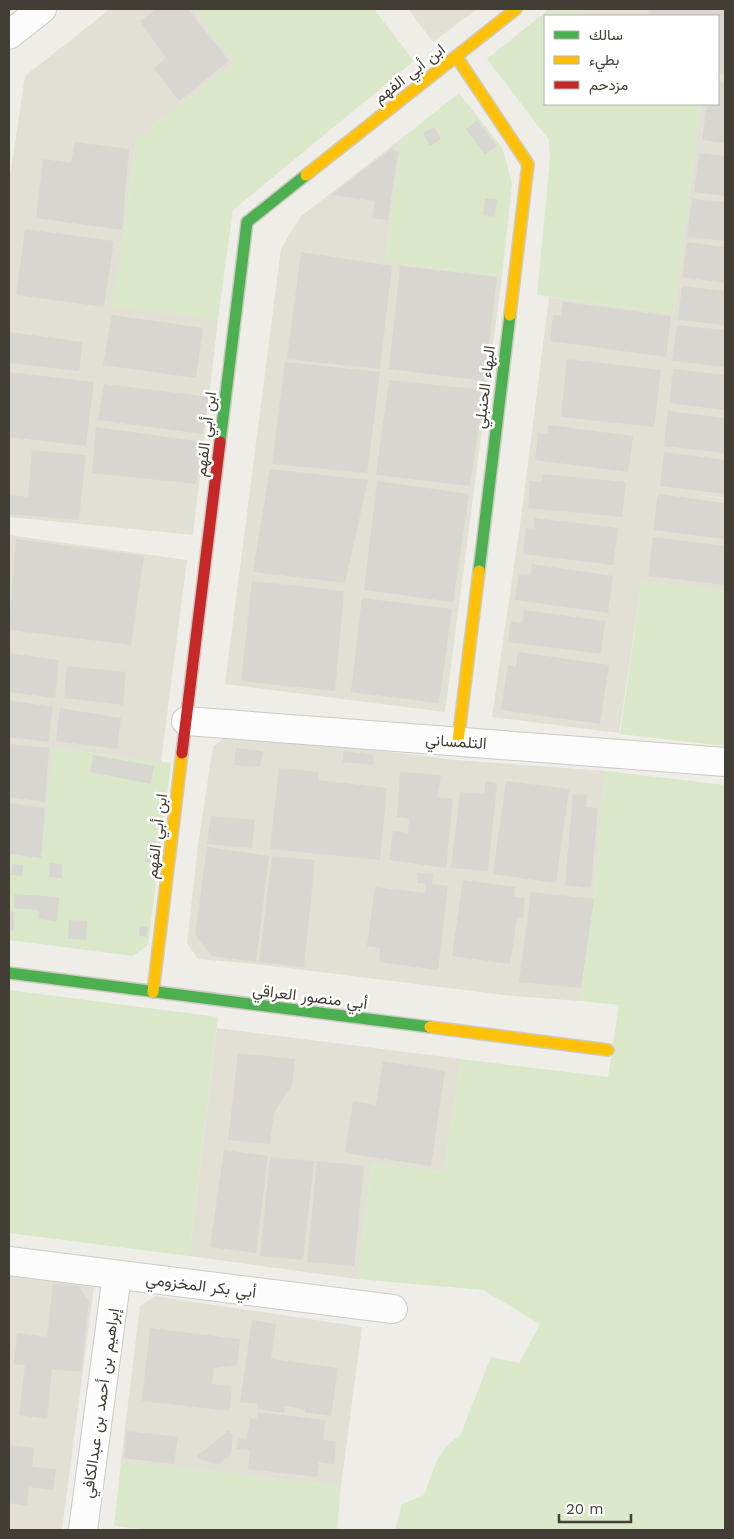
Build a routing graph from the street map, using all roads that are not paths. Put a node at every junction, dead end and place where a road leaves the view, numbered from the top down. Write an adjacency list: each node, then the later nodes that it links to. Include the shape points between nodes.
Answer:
1 (42, 9): 3 (street)
2 (516, 9): 4 (street, ابن أبي الفهم)
3 (9, 35)
4 (456, 56): 5 (street, ابن أبي الفهم, via 247,222); 6 (street, البهاء الحنبلي, via 528,164)
5 (186, 721): 6 (street, التلمساني); 9 (street, ابن أبي الفهم)
6 (458, 741): 7 (street, التلمساني)
7 (725, 762)
8 (9, 974): 9 (street, أبي منصور العراقي)
9 (153, 992): 10 (street, أبي منصور العراقي)
10 (608, 1050)
11 (9, 1261): 12 (street, أبي بكر المخزومي)
12 (117, 1275): 13 (street, أبي بكر المخزومي); 14 (street, إبراهيم بن أحمد بن عبدالكافي)
13 (393, 1309)
14 (83, 1530)

